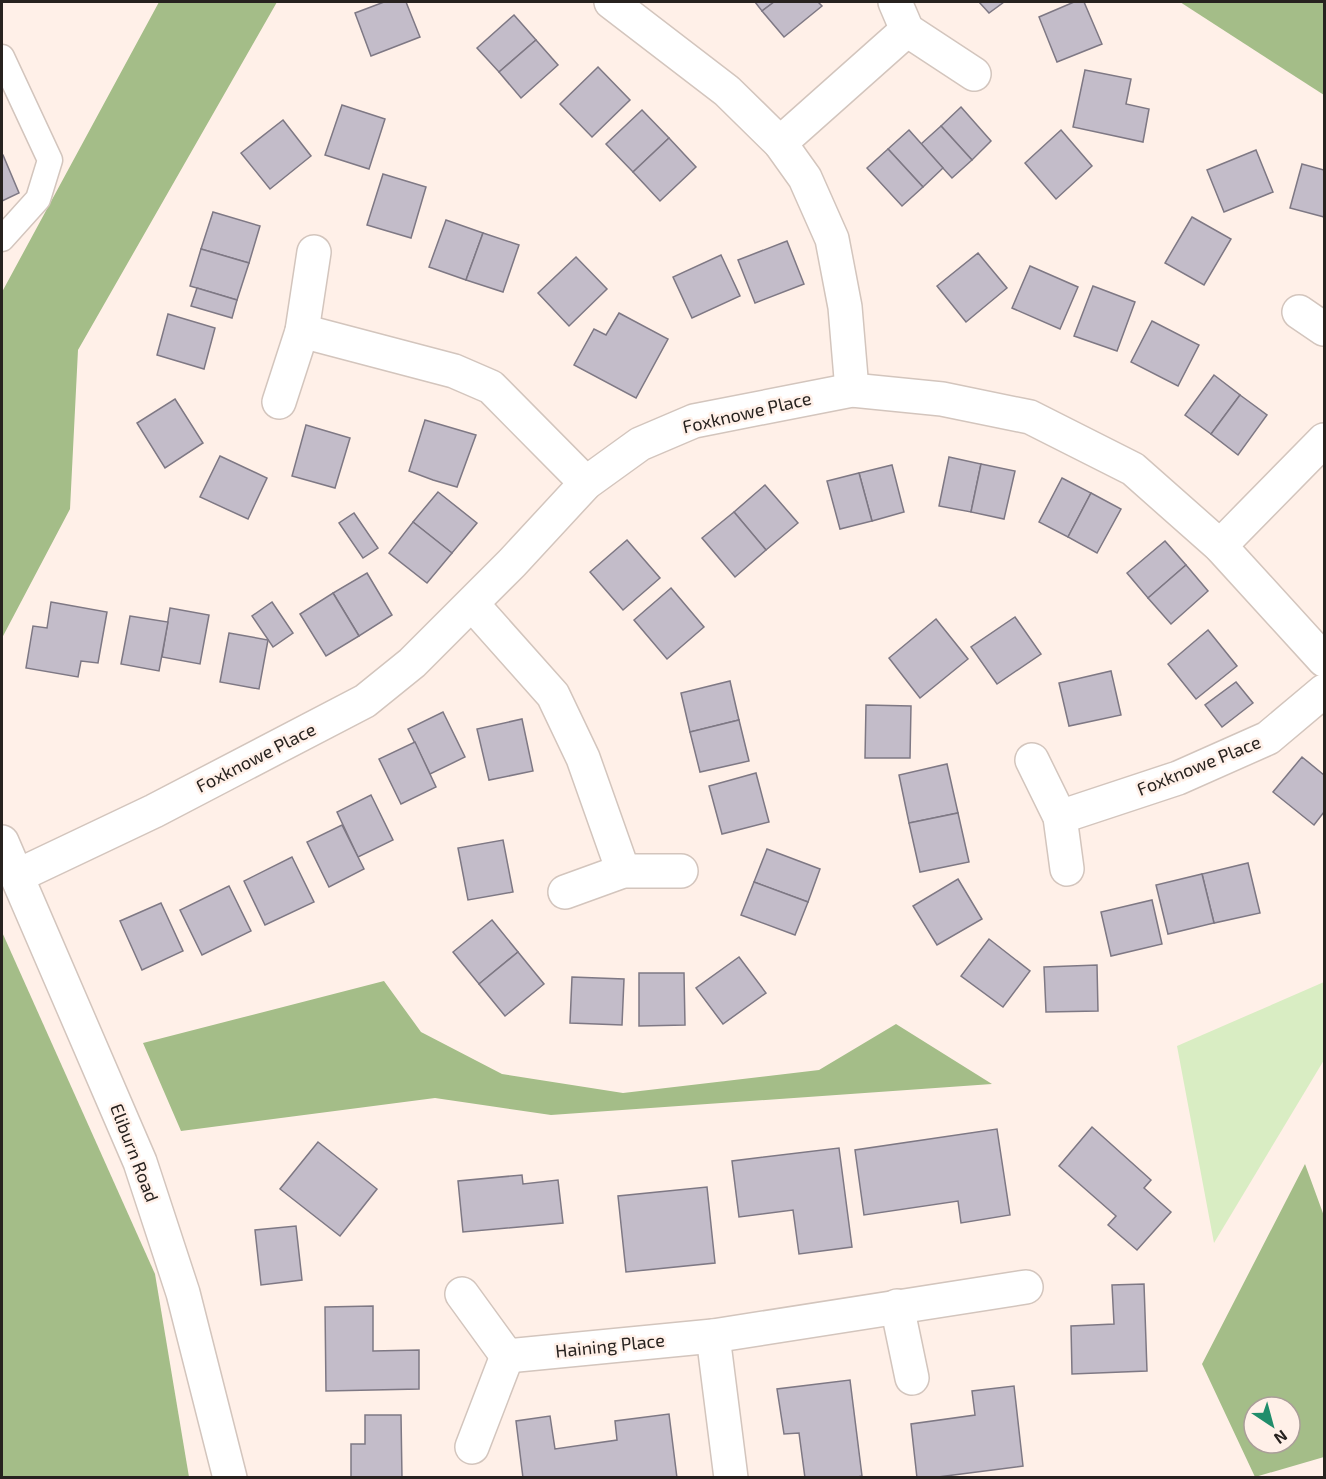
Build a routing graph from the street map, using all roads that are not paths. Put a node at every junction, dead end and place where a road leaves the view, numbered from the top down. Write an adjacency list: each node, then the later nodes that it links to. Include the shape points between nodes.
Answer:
1 (610, 2): 5 (street, via 727,91)
2 (901, 16): 4 (street); 5 (street)
3 (2, 57): 6 (lane, via 50,160 38,199)
4 (974, 74)
5 (780, 143): 9 (street, via 805,178 832,239 845,307)
6 (2, 239)
7 (314, 252): 8 (street)
8 (302, 331): 10 (street); 12 (street, via 454,370 491,387)
9 (852, 390): 12 (street, Foxknowe Place, via 694,422 640,444); 13 (street, Foxknowe Place, via 942,399 1030,417 1133,469)
10 (279, 402)
11 (1324, 440): 13 (street)
12 (586, 483): 14 (street, Foxknowe Place)
13 (1220, 546): 15 (street, Foxknowe Place)
14 (472, 604): 21 (street, via 553,695 583,758); 23 (street, Foxknowe Place, via 412,663 365,701 154,811)
15 (1324, 660)
16 (1324, 691): 18 (street, Foxknowe Place, via 1268,738 1178,778)
17 (1032, 760): 18 (street)
18 (1060, 817): 20 (street)
19 (2, 842): 23 (street, Eliburn Road)
20 (1067, 869)
21 (623, 871): 22 (street); 24 (street)
22 (681, 871)
23 (17, 876): 32 (street, Eliburn Road, via 140,1162 183,1293)
24 (565, 892)
25 (1026, 1287): 27 (street, Haining Place)
26 (462, 1294): 29 (street)
27 (897, 1306): 28 (street, Haining Place); 30 (street)
28 (713, 1336): 29 (street, Haining Place); 33 (street)
29 (507, 1356): 31 (street)
30 (912, 1378)
31 (472, 1447)
32 (230, 1478)
33 (731, 1478)

